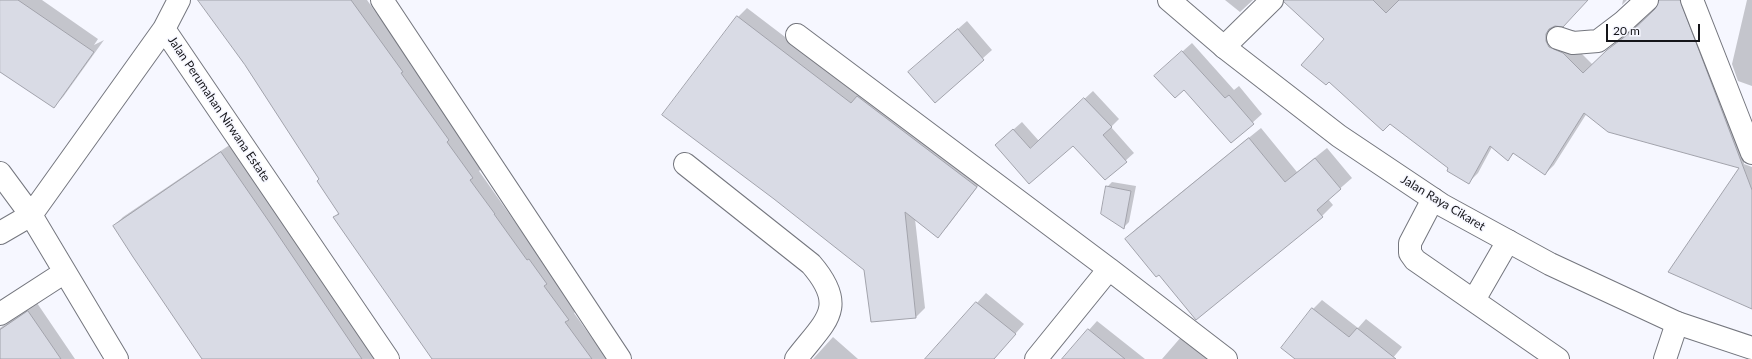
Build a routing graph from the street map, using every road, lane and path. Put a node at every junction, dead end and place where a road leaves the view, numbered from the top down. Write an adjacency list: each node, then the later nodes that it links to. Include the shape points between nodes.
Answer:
1 (179, 0): 7 (street)
2 (382, 0): 27 (street)
3 (1169, 0): 10 (street, Jalan Raya Cikaret)
4 (1272, 0): 10 (street)
5 (1647, 0): 9 (street, via 1598,41 1573,43)
6 (1692, 0): 11 (street)
7 (164, 29): 16 (street, Jalan Perumahan Nirwana Estate); 26 (street, Jalan Perumahan Nirwana Estate)
8 (797, 35): 19 (street)
9 (1558, 38)
10 (1224, 47): 15 (street, Jalan Raya Cikaret, via 1339,136)
11 (1746, 124): 12 (street)
12 (1752, 153)
13 (685, 164): 28 (street, via 811,264 824,279 832,298 829,317)
14 (0, 173): 16 (street)
15 (1433, 199): 18 (street, Jalan Raya Cikaret); 21 (street, via 1410,243 1410,253 1415,260)
16 (31, 216): 17 (street); 20 (street)
17 (0, 233)
18 (1508, 241): 21 (street); 23 (street, Jalan Raya Cikaret, via 1550,264)
19 (1109, 269): 29 (street); 30 (street)
20 (64, 272): 22 (street); 25 (street)
21 (1474, 300): 31 (street)
22 (0, 314)
23 (1677, 323): 24 (street, Jalan Raya Cikaret); 32 (street)
24 (1752, 348)
25 (117, 359)
26 (388, 359)
27 (620, 359)
28 (796, 359)
29 (1036, 359)
30 (1226, 359)
31 (1558, 359)
32 (1665, 359)

